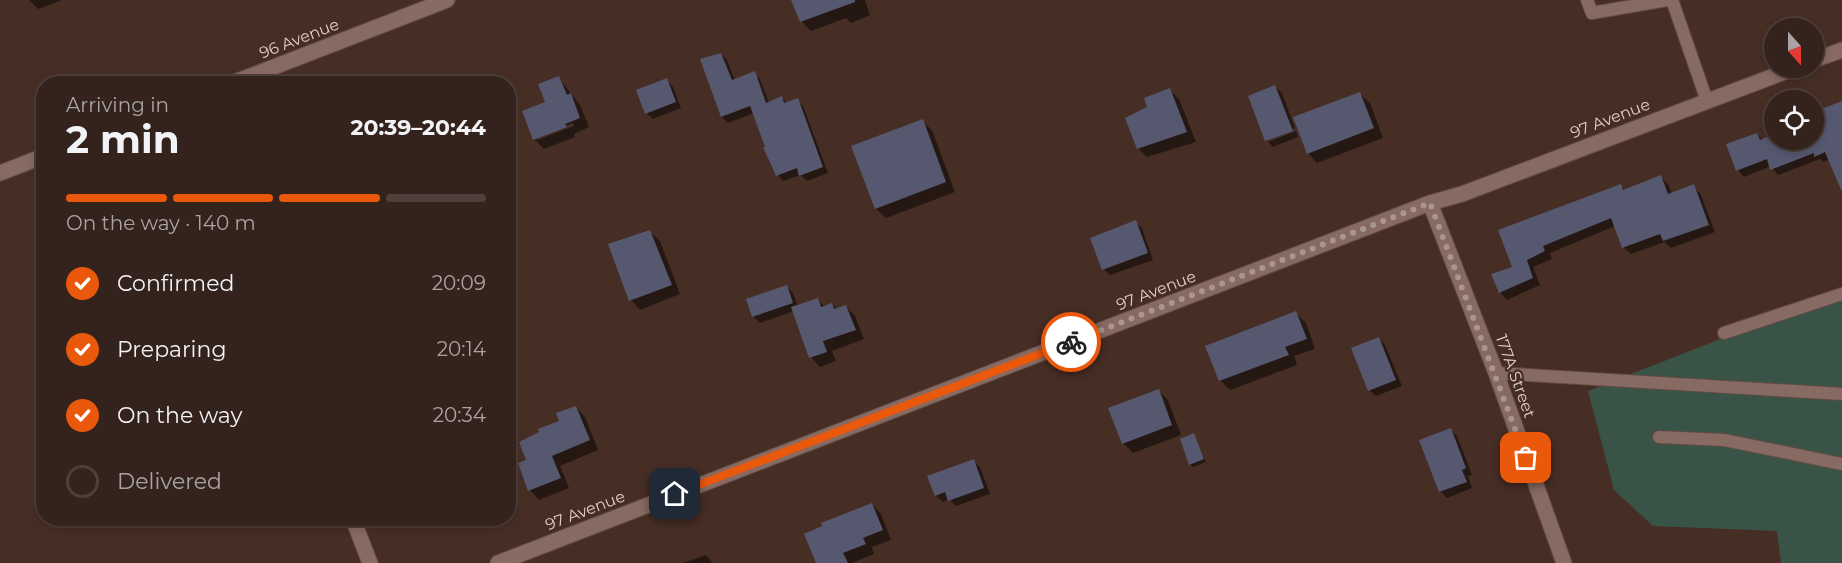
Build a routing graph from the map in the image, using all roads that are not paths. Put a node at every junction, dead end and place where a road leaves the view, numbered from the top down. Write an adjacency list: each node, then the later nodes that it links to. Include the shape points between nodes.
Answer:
1 (447, 0): 7 (street, 96 Avenue)
2 (1587, 0): 3 (lane, via 1592,13)
3 (1667, 0)
4 (1672, 0): 9 (lane)
5 (1842, 50): 6 (street)
6 (1824, 56)
7 (251, 76)
8 (1768, 78): 9 (street, 97 Avenue)
9 (1707, 101): 12 (street, 97 Avenue)
10 (36, 159): 11 (street)
11 (0, 173)
12 (1430, 203): 15 (street, 177A Street); 21 (street, 97 Avenue)
13 (1842, 294): 14 (lane)
14 (1724, 333)
15 (1496, 373): 16 (lane); 22 (street, 177A Street)
16 (1842, 394)
17 (1659, 437): 18 (lane, via 1724,440)
18 (1842, 464)
19 (356, 526): 20 (street)
20 (370, 563)
21 (498, 563)
22 (1564, 563)

